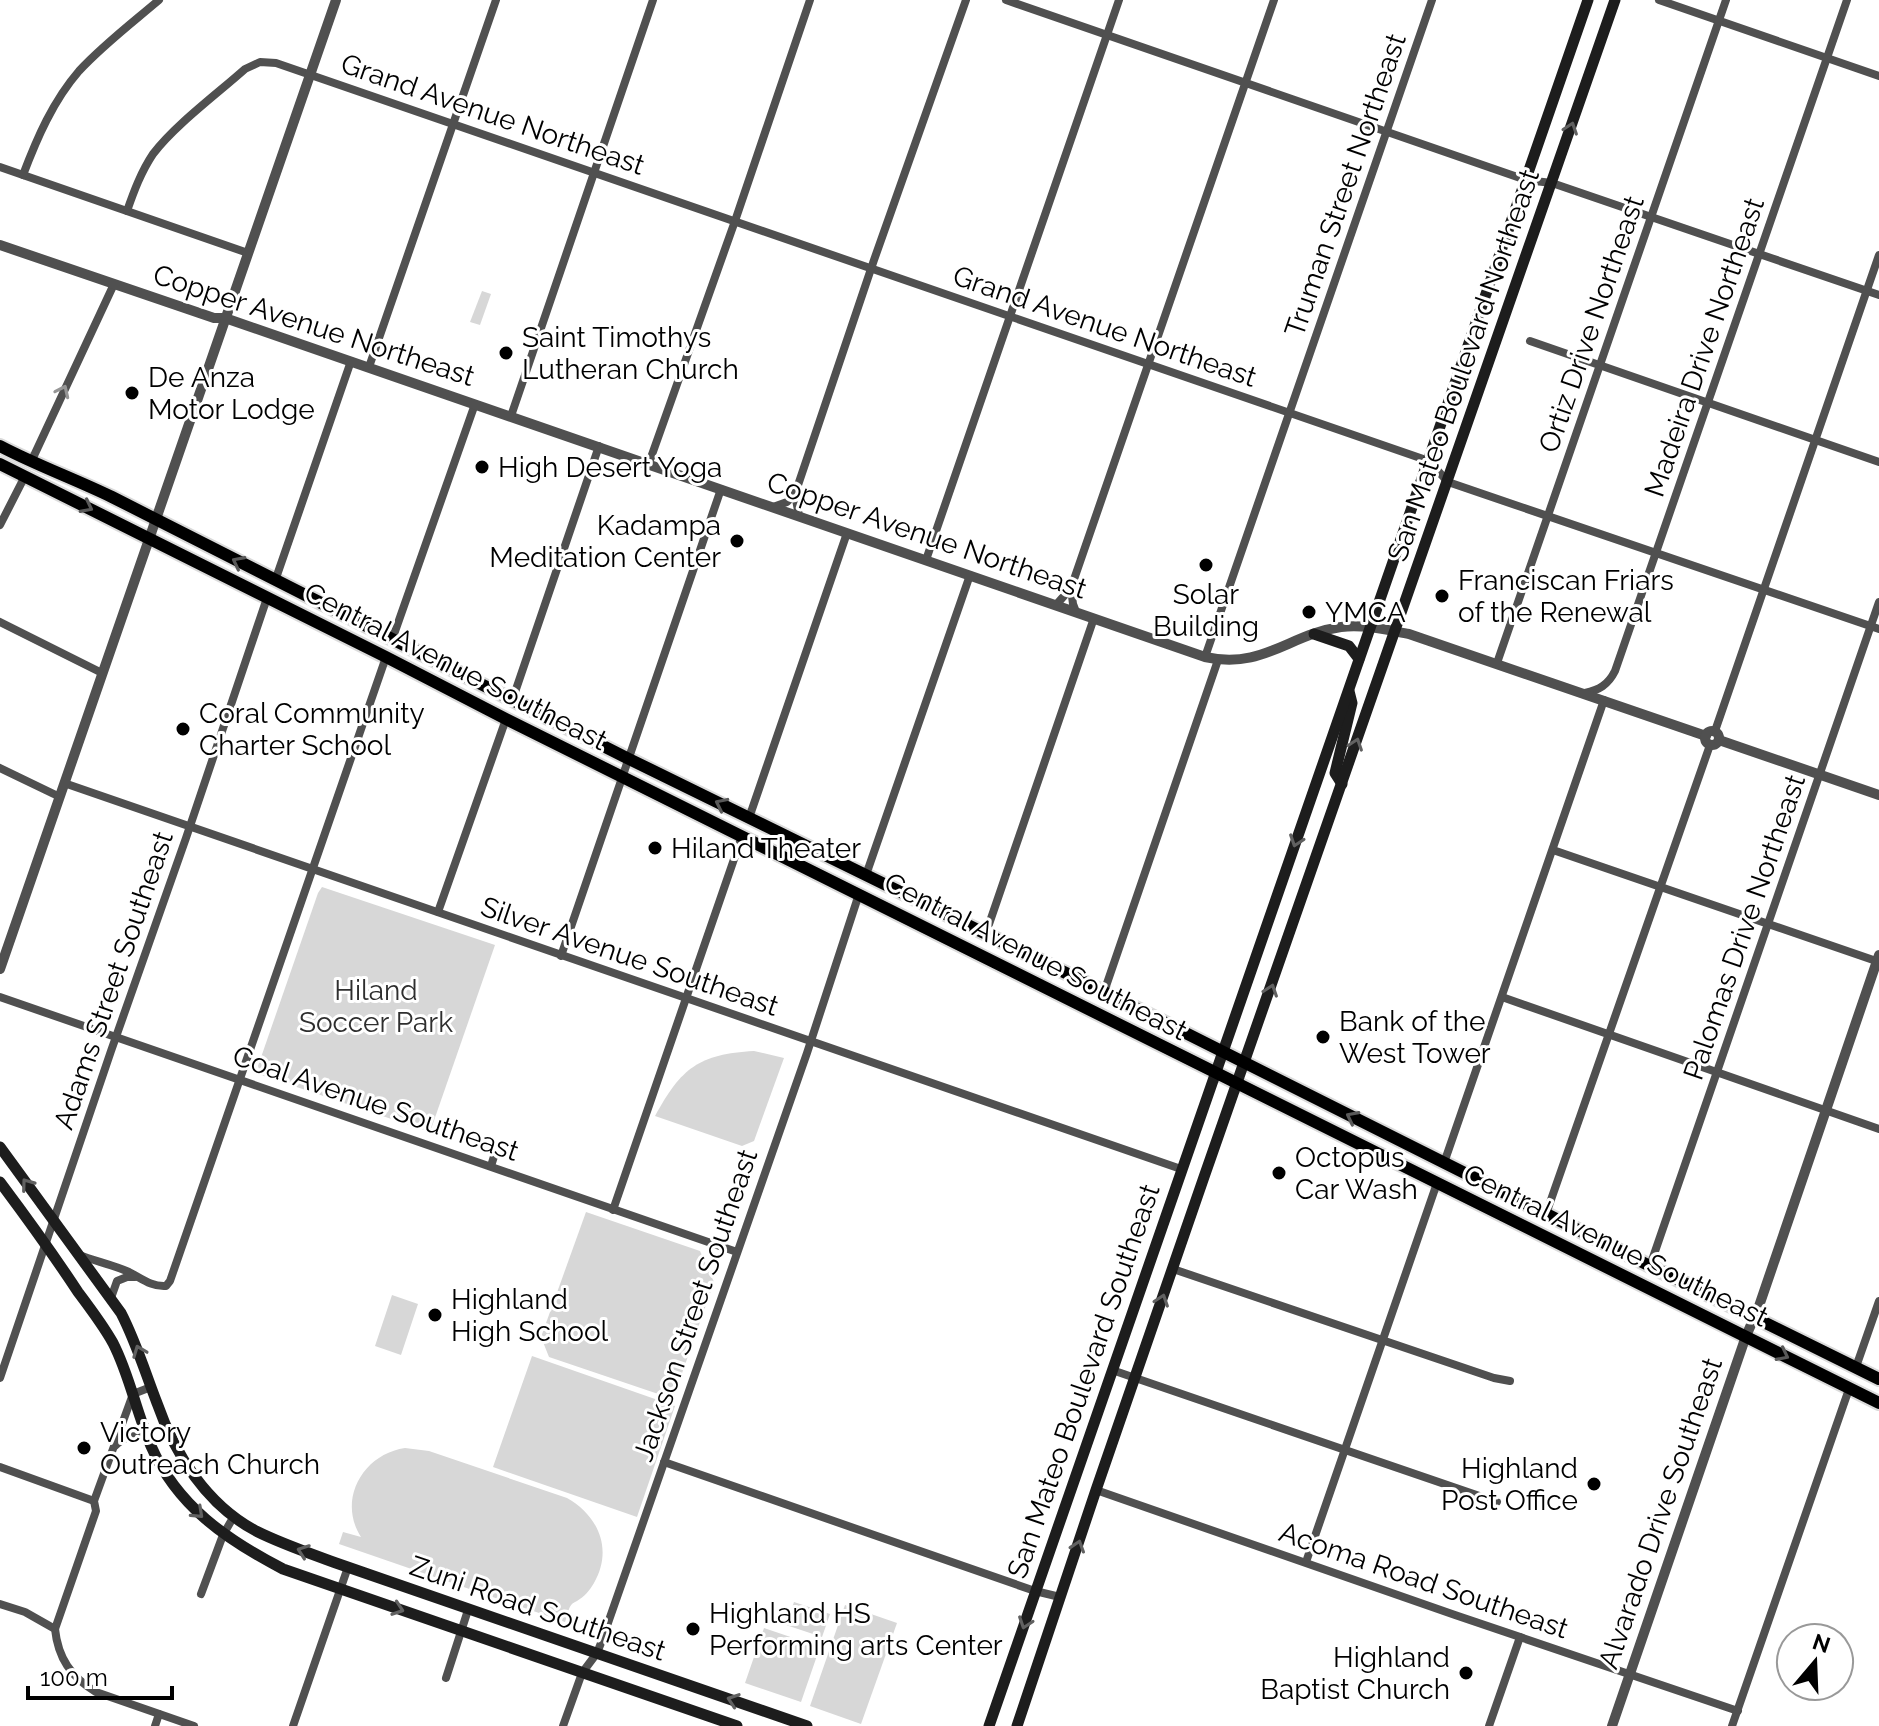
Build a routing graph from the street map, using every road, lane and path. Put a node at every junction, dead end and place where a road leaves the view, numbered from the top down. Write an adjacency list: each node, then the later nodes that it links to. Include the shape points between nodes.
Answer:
1 (159, 0): 26 (street, via 79,72 51,111)
2 (336, 0): 19 (street)
3 (496, 0): 22 (street)
4 (653, 0): 25 (street)
5 (810, 0): 31 (street)
6 (966, 0): 36 (street)
7 (1006, 0): 17 (street)
8 (1119, 0): 17 (street)
9 (1274, 0): 21 (street)
10 (1432, 0): 23 (street, Truman Street Northeast)
11 (1588, 0): 27 (main road, San Mateo Boulevard Northeast)
12 (1615, 0): 28 (main road, San Mateo Boulevard Northeast, one-way to 12)
13 (1659, 0): 16 (street)
14 (1726, 0): 16 (street, Ortiz Drive Northeast)
15 (1847, 0): 18 (street, Madeira Drive Northeast)
16 (1719, 21): 18 (street); 30 (street, Ortiz Drive Northeast)
17 (1106, 36): 21 (street); 40 (street)
18 (1827, 58): 20 (street); 34 (street, Madeira Drive Northeast)
19 (310, 74): 22 (street, Grand Avenue Northeast); 29 (street, Grand Avenue Northeast, via 276,63 260,62 245,69 153,155); 33 (street)
20 (1879, 76)
21 (1245, 83): 23 (street); 44 (street)
22 (453, 124): 25 (street, Grand Avenue Northeast); 46 (street)
23 (1387, 132): 27 (street); 49 (street, Truman Street Northeast)
24 (0, 167): 26 (street)
25 (594, 172): 31 (street, Grand Avenue Northeast); 50 (street)
26 (23, 175): 29 (street)
27 (1526, 180): 28 (street); 54 (main road, San Mateo Boulevard Northeast)
28 (1552, 183): 30 (street); 60 (main road, San Mateo Boulevard Northeast)
29 (127, 211): 33 (street)
30 (1651, 217): 34 (street); 45 (street, Ortiz Drive Northeast)
31 (735, 221): 36 (street, Grand Avenue Northeast); 57 (street)
32 (0, 245): 37 (street, Copper Avenue Northeast)
33 (248, 253): 41 (street)
34 (1759, 254): 38 (street); 48 (street, Madeira Drive Northeast)
35 (1879, 255): 38 (street)
36 (871, 268): 40 (street, Grand Avenue Northeast); 62 (street)
37 (114, 284): 41 (street, Copper Avenue Northeast); 55 (street, one-way to 37)
38 (1867, 290): 39 (street); 51 (street)
39 (1879, 295)
40 (1010, 316): 44 (street, Grand Avenue Northeast); 71 (street)
41 (225, 318): 43 (street, Copper Avenue Northeast); 66 (street)
42 (1530, 341): 45 (street)
43 (351, 361): 46 (street, Copper Avenue Northeast); 73 (street)
44 (1149, 364): 49 (street, Grand Avenue Northeast); 74 (street)
45 (1600, 366): 48 (street); 65 (street, Ortiz Drive Northeast)
46 (369, 367): 47 (street, Copper Avenue Northeast)
47 (475, 404): 50 (street, Copper Avenue Northeast); 86 (street)
48 (1708, 404): 51 (street); 70 (street, Madeira Drive Northeast)
49 (1289, 412): 54 (street, Grand Avenue Northeast); 88 (street, Truman Street Northeast)
50 (511, 416): 53 (street, Copper Avenue Northeast)
51 (1815, 440): 56 (street); 75 (street)
52 (0, 446): 55 (main road)
53 (599, 446): 57 (street, Copper Avenue Northeast); 96 (street)
54 (1429, 461): 60 (street, Grand Avenue Northeast); 82 (main road, San Mateo Boulevard Northeast)
55 (31, 462): 66 (main road)
56 (1879, 462)
57 (649, 463): 61 (street, Copper Avenue Northeast)
58 (0, 464): 59 (main road, Central Avenue Southeast)
59 (25, 476): 67 (street); 69 (main road, Central Avenue Southeast, one-way to 69)
60 (1448, 482): 65 (street, Grand Avenue Northeast); 84 (main road, San Mateo Boulevard Northeast)
61 (721, 489): 63 (street, Copper Avenue Northeast); 99 (street)
62 (795, 494): 63 (street); 64 (street)
63 (773, 507): 64 (street, Copper Avenue Northeast)
64 (799, 516): 68 (street, Copper Avenue Northeast)
65 (1548, 516): 70 (street, Grand Avenue Northeast); 91 (street, Ortiz Drive Northeast)
66 (156, 519): 69 (street); 73 (main road, one-way to 66)
67 (0, 525)
68 (847, 533): 71 (street, Copper Avenue Northeast); 107 (street)
69 (149, 538): 76 (main road, Central Avenue Southeast); 92 (street)
70 (1656, 553): 75 (street, Grand Avenue Northeast); 94 (street, Madeira Drive Northeast, via 1615,671 1604,686)
71 (926, 560): 72 (street, Copper Avenue Northeast)
72 (970, 575): 78 (street, Copper Avenue Northeast); 112 (street)
73 (275, 581): 86 (main road)
74 (1071, 588): 78 (street); 79 (street)
75 (1764, 589): 83 (street, Grand Avenue Northeast); 98 (street)
76 (267, 598): 87 (main road, Central Avenue Southeast); 108 (street, Adams Street Southeast)
77 (1879, 602): 83 (street, Palomas Drive Northeast)
78 (1056, 605): 79 (street, Copper Avenue Northeast)
79 (1076, 612): 80 (street, Copper Avenue Northeast)
80 (1094, 618): 88 (street, Copper Avenue Northeast); 117 (street)
81 (0, 622): 92 (street)
82 (1371, 627): 84 (street, Copper Avenue Northeast); 85 (street, Copper Avenue Northeast); 89 (main road, San Mateo Boulevard Northeast)
83 (1875, 628): 101 (street, Palomas Drive Northeast)
84 (1396, 632): 91 (street, Copper Avenue Northeast); 104 (main road, San Mateo Boulevard Northeast, one-way to 84)
85 (1314, 634): 89 (main road, via 1349,646); 90 (street, Copper Avenue Northeast, via 1259,657)
86 (392, 640): 96 (main road)
87 (386, 657): 97 (main road, Central Avenue Southeast); 111 (street)
88 (1205, 657): 90 (street, Copper Avenue Northeast)
89 (1359, 659): 93 (main road, San Mateo Boulevard Northeast)
90 (1218, 660): 121 (street)
91 (1497, 663): 94 (street, Copper Avenue Northeast)
92 (102, 673): 103 (street)
93 (1348, 690): 104 (main road, via 1352,703 1335,773); 128 (main road, San Mateo Boulevard Northeast, one-way to 128)
94 (1585, 693): 95 (street, Copper Avenue Northeast)
95 (1604, 700): 98 (street, Copper Avenue Northeast); 110 (street)
96 (512, 701): 99 (main road)
97 (506, 719): 102 (main road, Central Avenue Southeast); 115 (street)
98 (1712, 738): 101 (street, Copper Avenue Northeast); 113 (street)
99 (629, 759): 102 (street); 107 (main road, one-way to 99)
100 (0, 768): 106 (street)
101 (1820, 775): 105 (street, Copper Avenue Northeast); 116 (street, Palomas Drive Northeast)
102 (623, 777): 109 (main road, Central Avenue Southeast); 118 (street)
103 (64, 783): 106 (street); 108 (street, Silver Avenue Southeast)
104 (1342, 784): 129 (main road, San Mateo Boulevard Northeast, one-way to 104)
105 (1879, 795)
106 (60, 797): 120 (street)
107 (749, 818): 112 (main road)
108 (190, 826): 111 (street, Silver Avenue Southeast); 126 (street, Adams Street Southeast)
109 (742, 836): 114 (main road, Central Avenue Southeast); 124 (street)
110 (1553, 850): 113 (street); 123 (street)
111 (312, 869): 115 (street, Silver Avenue Southeast); 132 (street)
112 (866, 875): 117 (main road)
113 (1661, 886): 116 (street); 125 (street)
114 (859, 894): 127 (street, Jackson Street Southeast); 130 (main road, Central Avenue Southeast)
115 (438, 912): 118 (street, Silver Avenue Southeast)
116 (1768, 923): 119 (street); 131 (street, Palomas Drive Northeast)
117 (986, 933): 121 (main road)
118 (561, 956): 124 (street, Silver Avenue Southeast)
119 (1878, 959): 134 (street, Alvarado Drive Southeast)
120 (0, 969)
121 (1104, 992): 128 (main road)
122 (0, 997): 126 (street, Coal Avenue Southeast)
123 (1502, 997): 125 (street); 138 (street)
124 (685, 999): 127 (street, Silver Avenue Southeast); 143 (street)
125 (1610, 1036): 131 (street); 144 (street)
126 (115, 1037): 132 (street, Coal Avenue Southeast); 145 (street, Adams Street Southeast)
127 (810, 1041): 140 (street, Silver Avenue Southeast); 147 (street, Jackson Street Southeast)
128 (1222, 1052): 129 (main road); 130 (main road, San Mateo Boulevard Southeast)
129 (1245, 1063): 133 (main road, San Mateo Boulevard Southeast); 138 (main road, one-way to 129)
130 (1215, 1073): 133 (main road, Central Avenue Southeast); 140 (main road, San Mateo Boulevard Southeast)
131 (1717, 1073): 134 (street); 149 (street, Palomas Drive Northeast)
132 (239, 1080): 139 (street, Coal Avenue Southeast); 151 (street, via 170,1281 159,1286)
133 (1238, 1084): 142 (main road, Central Avenue Southeast); 150 (main road, San Mateo Boulevard Southeast)
134 (1827, 1110): 135 (street); 154 (street, Alvarado Drive Southeast)
135 (1879, 1129)
136 (0, 1147): 145 (main road, Zuni Road Southeast, one-way to 136)
137 (496, 1150): 139 (street)
138 (1444, 1163): 144 (main road)
139 (491, 1166): 143 (street, Coal Avenue Southeast)
140 (1181, 1169): 158 (main road, San Mateo Boulevard Southeast)
141 (0, 1182): 146 (main road, Zuni Road Southeast)
142 (1437, 1183): 155 (main road, Central Avenue Southeast); 156 (street)
143 (613, 1210): 147 (street, Coal Avenue Southeast)
144 (1546, 1214): 149 (main road)
145 (54, 1221): 146 (street, Adams Street Southeast); 148 (main road, Zuni Road Southeast)
146 (46, 1244): 159 (street, Adams Street Southeast); 165 (main road, Zuni Road Southeast, via 111,1339)
147 (737, 1252): 170 (street, Jackson Street Southeast)
148 (78, 1255): 151 (street); 152 (main road, Zuni Road Southeast)
149 (1650, 1266): 154 (main road)
150 (1173, 1269): 156 (street); 160 (main road, San Mateo Boulevard Southeast, one-way to 150)
151 (136, 1277): 152 (street, via 117,1281)
152 (111, 1298): 163 (main road, Zuni Road Southeast, one-way to 152, via 134,1337)
153 (1879, 1301): 157 (street)
154 (1755, 1317): 155 (street, Alvarado Drive Southeast); 157 (main road)
155 (1746, 1336): 164 (main road, Central Avenue Southeast, one-way to 164); 190 (street, Alvarado Drive Southeast)
156 (1384, 1340): 162 (street); 169 (street)
157 (1856, 1367): 161 (main road)
158 (1112, 1370): 160 (street); 180 (main road, San Mateo Boulevard Southeast)
159 (0, 1378)
160 (1136, 1378): 169 (street); 172 (main road, San Mateo Boulevard Southeast)
161 (1879, 1379)
162 (1510, 1381)
163 (151, 1387): 165 (street); 175 (main road, Zuni Road Southeast, via 182,1458)
164 (1849, 1389): 166 (main road, Central Avenue Southeast); 192 (street)
165 (133, 1394): 167 (main road, Zuni Road Southeast); 168 (street)
166 (1879, 1403)
167 (148, 1439): 168 (street, via 132,1435); 176 (main road, Zuni Road Southeast, one-way to 176, via 183,1497)
168 (114, 1446): 173 (street)
169 (1345, 1451): 174 (street); 177 (street)
170 (664, 1462): 180 (street); 188 (street, Jackson Street Southeast)
171 (0, 1467): 173 (street)
172 (1096, 1490): 177 (street, Acoma Road Southeast); 182 (main road, San Mateo Boulevard Southeast, one-way to 172)
173 (94, 1501): 185 (street, via 96,1511)
174 (1497, 1502)
175 (234, 1516): 176 (street); 178 (main road, Zuni Road Southeast, one-way to 175, via 283,1543)
176 (223, 1535): 179 (main road, Zuni Road Southeast, via 283,1569); 181 (street)
177 (1306, 1562): 187 (street, Acoma Road Southeast)
178 (348, 1567): 179 (street); 184 (main road, Zuni Road Southeast)
179 (340, 1589): 186 (main road, Zuni Road Southeast, one-way to 186); 197 (street)
180 (1035, 1591): 182 (street); 201 (main road, San Mateo Boulevard Southeast, one-way to 201)
181 (201, 1594)
182 (1060, 1597): 202 (main road, San Mateo Boulevard Southeast)
183 (0, 1604): 185 (street)
184 (468, 1610): 186 (street); 188 (main road, Zuni Road Southeast)
185 (55, 1629): 193 (street, via 59,1651 81,1683)
186 (461, 1631): 189 (main road, Zuni Road Southeast); 191 (street)
187 (1520, 1637): 190 (street, Acoma Road Southeast); 203 (street)
188 (597, 1653): 189 (street, Jackson Street Southeast); 194 (main road, Zuni Road Southeast, one-way to 188)
189 (582, 1673): 198 (street, Jackson Street Southeast); 199 (main road, Zuni Road Southeast)
190 (1630, 1675): 192 (street, Acoma Road Southeast); 204 (street, Alvarado Drive Southeast)
191 (446, 1678)
192 (1738, 1711): 205 (street)
193 (159, 1714): 195 (street); 196 (street)
194 (777, 1721): 200 (main road, Zuni Road Southeast)
195 (155, 1726)
196 (194, 1726)
197 (293, 1726)
198 (563, 1726)
199 (737, 1726)
200 (807, 1726)
201 (989, 1726)
202 (1017, 1726)
203 (1489, 1726)
204 (1612, 1726)
205 (1732, 1726)

